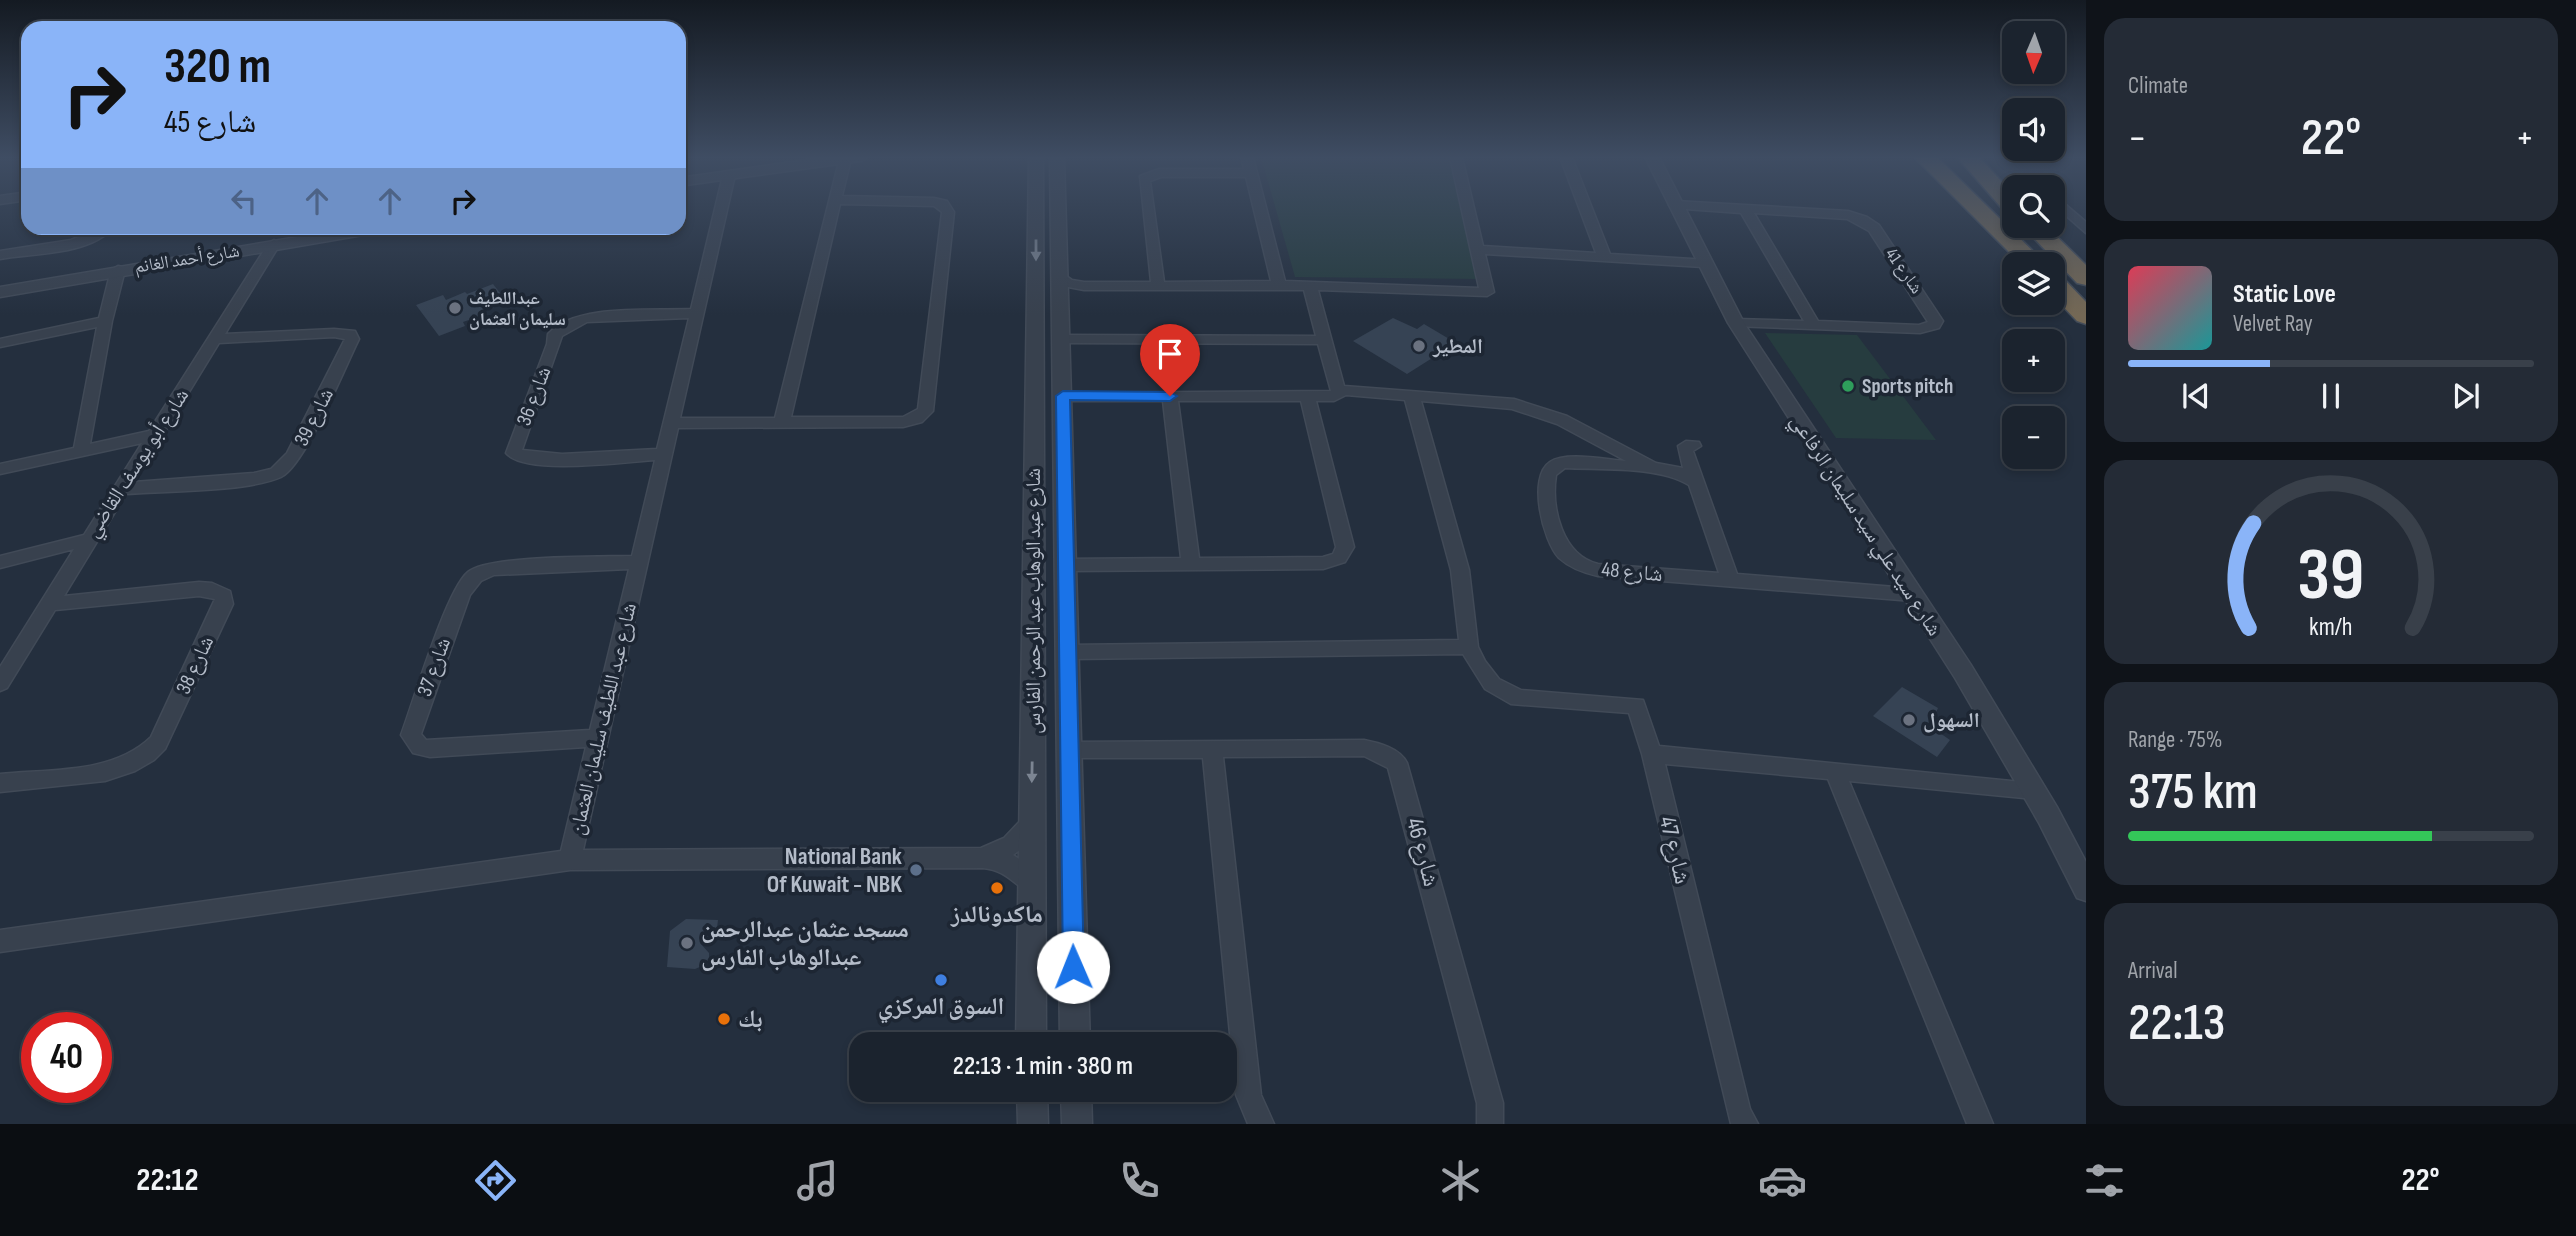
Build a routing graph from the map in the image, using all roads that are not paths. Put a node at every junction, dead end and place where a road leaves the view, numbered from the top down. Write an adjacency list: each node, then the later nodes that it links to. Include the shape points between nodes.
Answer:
1 (721, 209): 36 (street, شارع عبد اللطيف سليمان العثمان)
2 (835, 209): 51 (street)
3 (946, 209): 51 (street, via 925,411 904,422)
4 (1035, 209): 42 (street, شارع عبد الوهاب عبد الرحمن الفارس, one-way to 42)
5 (1058, 209): 30 (street, شارع عبد الوهاب عبد الرحمن الفارس)
6 (1148, 209): 32 (street)
7 (1259, 209): 31 (street)
8 (1468, 209): 22 (street)
9 (1586, 209): 26 (street)
10 (1677, 209): 27 (street, شارع سيد علي سيد سليمان الرفاعي)
11 (1738, 209): 15 (street, شارع 41)
12 (1979, 209): 23 (highway)
13 (1988, 209): 24 (highway)
14 (2066, 209): 16 (street)
15 (1746, 210): 40 (street); 40 (street, شارع 41, via 1848,215 1863,220 1874,228 1936,321 1920,329)
16 (2086, 229)
17 (97, 235): 25 (street)
18 (331, 235): 21 (street, شارع أحمد الغانم)
19 (2045, 238): 29 (highway)
20 (2053, 238): 29 (highway)
21 (274, 244): 28 (street, شارع أحمد الغانم); 43 (street, شارع أبو يوسف القاضي)
22 (1477, 250): 26 (street); 33 (street, via 1487,292)
23 (2023, 252)
24 (2025, 252)
25 (0, 255)
26 (1605, 258): 27 (street)
27 (1703, 263): 39 (street, شارع سيد علي سيد سليمان الرفاعي)
28 (118, 270): 34 (street, شارع أحمد الغانم); 38 (street)
29 (2083, 275)
30 (1059, 285): 32 (street); 41 (street, شارع عبد الوهاب عبد الرحمن الفارس)
31 (1279, 285): 32 (street); 33 (street)
32 (1158, 286)
33 (1310, 286): 44 (street)
34 (0, 292)
35 (2065, 294): 37 (highway)
36 (697, 313): 52 (street, شارع عبد اللطيف سليمان العثمان); 56 (street, شارع 36, via 585,318 555,334 514,447 519,457 539,460)
37 (2086, 316)
38 (105, 321): 45 (street); 55 (street)
39 (1736, 323): 40 (street, شارع 41); 67 (street, شارع سيد علي سيد سليمان الرفاعي)
40 (1814, 326)
41 (1060, 329): 42 (street, via 1044,334); 44 (street); 48 (street, شارع عبد الوهاب عبد الرحمن الفارس)
42 (1034, 330): 70 (street, شارع عبد الوهاب عبد الرحمن الفارس)
43 (217, 339): 53 (street, شارع أبو يوسف القاضي); 60 (street, شارع 39, via 334,333 351,334 352,339 284,468 254,479)
44 (1325, 340): 46 (street)
45 (0, 342)
46 (1338, 390): 47 (street, شارع 48); 50 (street, شارع 48, via 1334,396)
47 (1411, 394): 57 (street, شارع 48, via 1487,400 1541,412); 71 (street, via 1460,570)
48 (1063, 396): 49 (street, شارع 48); 65 (street, شارع عبد الوهاب عبد الرحمن الفارس)
49 (1170, 396): 50 (street, شارع 48); 64 (street)
50 (1307, 396): 64 (street, via 1345,547 1343,555 1323,562)
51 (782, 421): 52 (street)
52 (671, 423): 56 (street, شارع عبد اللطيف سليمان العثمان)
53 (155, 435): 55 (street); 60 (street, شارع أبو يوسف القاضي)
54 (1693, 446): 59 (street, via 1685,448)
55 (81, 451): 58 (street)
56 (664, 454): 63 (street, شارع عبد اللطيف سليمان العثمان)
57 (1652, 468): 59 (street, شارع 48); 66 (street, شارع 48, via 1563,462 1550,468 1545,480 1564,554 1598,570)
58 (0, 469)
59 (1695, 481): 66 (street)
60 (121, 489): 61 (street, شارع أبو يوسف القاضي)
61 (87, 540): 62 (street); 68 (street, شارع أبو يوسف القاضي)
62 (0, 562)
63 (639, 562): 75 (street, شارع عبد اللطيف سليمان العثمان); 75 (street, شارع 37, via 492,569 475,576 462,592 411,735 420,747 430,749)
64 (1191, 564): 65 (street)
65 (1067, 565): 69 (street, شارع عبد الوهاب عبد الرحمن الفارس)
66 (1730, 579): 67 (street, شارع 48)
67 (1913, 594): 81 (street, شارع سيد علي سيد سليمان الرفاعي)
68 (48, 604): 74 (street, شارع أبو يوسف القاضي); 80 (street, شارع 38, via 199,589 224,596 158,743 148,754 105,772)
69 (1068, 624): 70 (street, via 1051,634); 73 (street, شارع عبد الوهاب عبد الرحمن الفارس)
70 (1033, 626): 72 (street, شارع عبد الوهاب عبد الرحمن الفارس)
71 (1469, 647): 73 (street); 78 (street, شارع 47, via 1492,684 1518,698 1636,706)
72 (1033, 652): 73 (street, via 1050,643); 82 (street, شارع عبد الوهاب عبد الرحمن الفارس, one-way to 82)
73 (1069, 652): 76 (street, شارع عبد الوهاب عبد الرحمن الفارس)
74 (0, 683)
75 (598, 738): 84 (street, شارع عبد اللطيف سليمان العثمان)
76 (1070, 750): 77 (street, شارع 46); 89 (street, شارع عبد الوهاب عبد الرحمن الفارس)
77 (1212, 750): 94 (street, via 1249,1095); 95 (street, شارع 46, via 1364,748 1397,762 1490,1103)
78 (1652, 754): 79 (street); 96 (street, شارع 47)
79 (1835, 772): 81 (street); 97 (street)
80 (0, 783)
81 (2034, 790): 86 (street, شارع سيد علي سيد سليمان الرفاعي)
82 (1031, 825): 83 (street, شارع عبد اللطيف سليمان العثمان, via 1020,840); 85 (street, شارع عبد الوهاب عبد الرحمن الفارس)
83 (983, 858): 84 (street, شارع عبد اللطيف سليمان العثمان); 85 (street, شارع عبد اللطيف سليمان العثمان, via 1003,860 1020,869)
84 (570, 860): 87 (street)
85 (1032, 883): 88 (street, شارع عبد الوهاب عبد الرحمن الفارس)
86 (2086, 889)
87 (0, 941)
88 (1031, 1032)
89 (1075, 1032)
90 (1032, 1102): 92 (street)
91 (1076, 1102): 93 (street)
92 (1033, 1124)
93 (1077, 1124)
94 (1261, 1124)
95 (1490, 1124)
96 (1745, 1124)
97 (1980, 1124)

